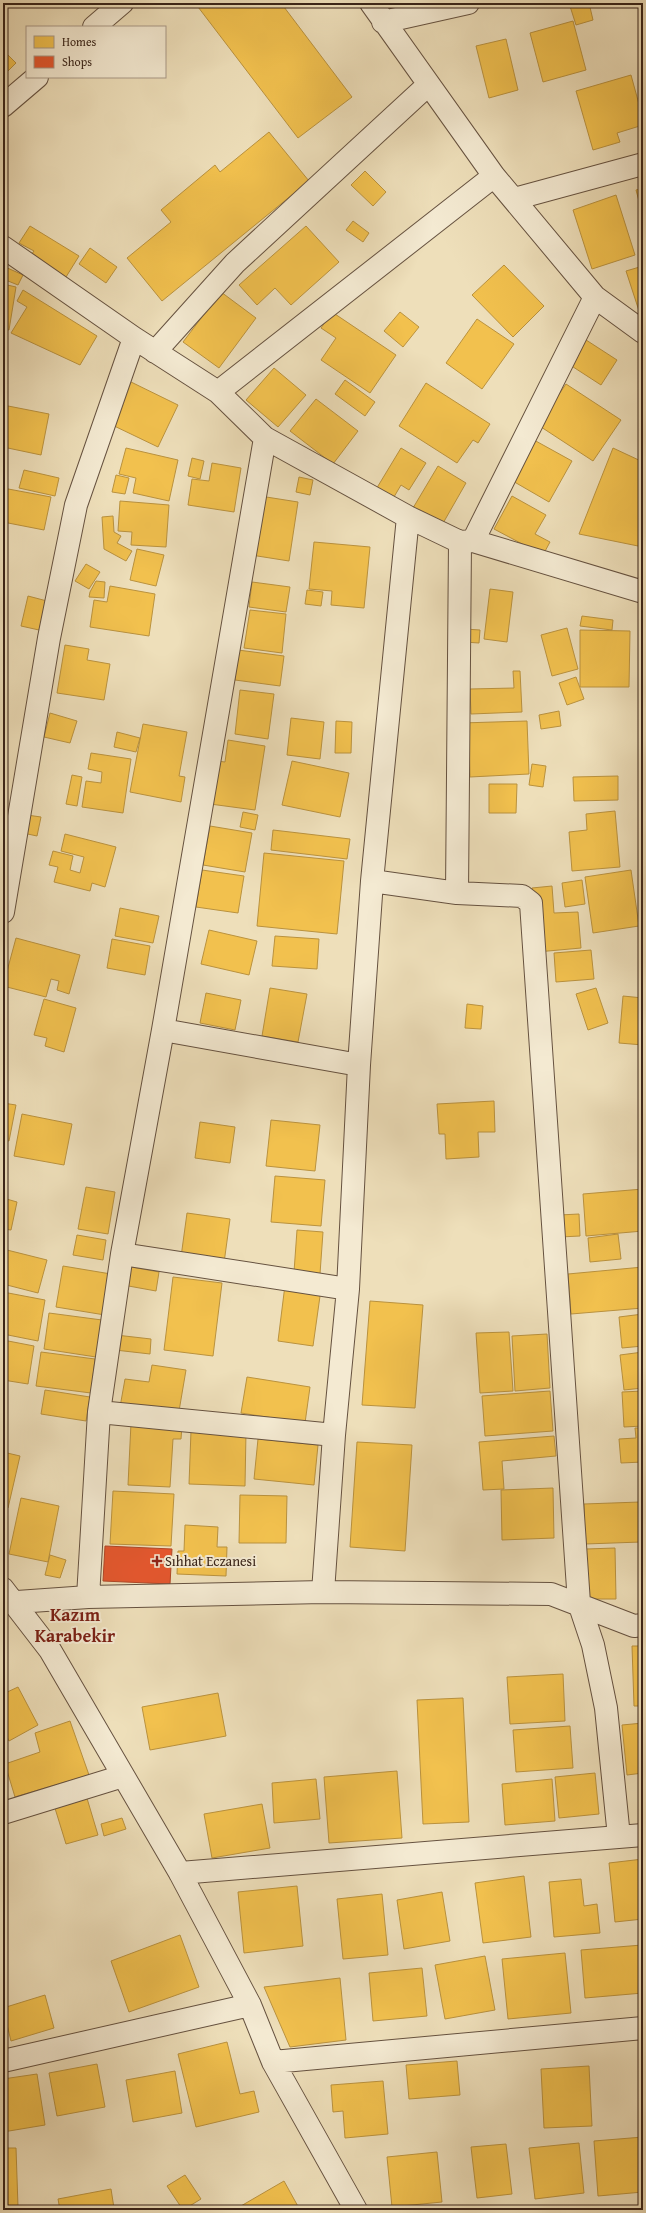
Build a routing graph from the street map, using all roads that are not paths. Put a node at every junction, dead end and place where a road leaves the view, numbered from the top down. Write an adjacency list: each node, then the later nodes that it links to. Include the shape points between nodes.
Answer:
1 (122, 3): 5 (street)
2 (371, 3): 4 (street)
3 (468, 3): 4 (street)
4 (383, 22): 7 (street)
5 (95, 26)
6 (36, 78): 8 (street)
7 (428, 85): 10 (street); 16 (street, via 235,263)
8 (3, 106)
9 (643, 164): 11 (street)
10 (494, 176): 11 (street); 17 (street)
11 (514, 199): 13 (street)
12 (3, 248): 15 (street)
13 (595, 297): 14 (street); 20 (street)
14 (643, 332)
15 (134, 338): 16 (street); 24 (street, via 76,505 49,638)
16 (155, 352): 17 (street)
17 (218, 392): 18 (street)
18 (265, 438): 19 (street); 25 (street)
19 (408, 517): 20 (street); 22 (street)
20 (467, 542): 21 (street); 23 (street)
21 (643, 592)
22 (372, 881): 23 (street); 26 (street)
23 (457, 893): 34 (street, via 522,896 531,903)
24 (3, 912)
25 (163, 1030): 26 (street); 27 (street)
26 (359, 1065): 28 (street)
27 (122, 1254): 28 (street); 29 (street)
28 (348, 1289): 30 (street)
29 (99, 1412): 30 (street); 33 (street)
30 (334, 1435): 31 (street)
31 (323, 1592): 33 (street); 34 (street, via 551,1594)
32 (6, 1597): 33 (street); 36 (street, via 50,1650)
33 (88, 1597)
34 (579, 1603): 35 (street, via 634,1626); 39 (street, via 594,1645 606,1708)
35 (643, 1625)
36 (123, 1776): 37 (street); 40 (street)
37 (3, 1813)
38 (643, 1834): 39 (street)
39 (619, 1836): 40 (street)
40 (180, 1874): 41 (street)
41 (250, 2005): 43 (street); 44 (street)
42 (643, 2028): 44 (street)
43 (3, 2061)
44 (273, 2062): 45 (street)
45 (356, 2210)

